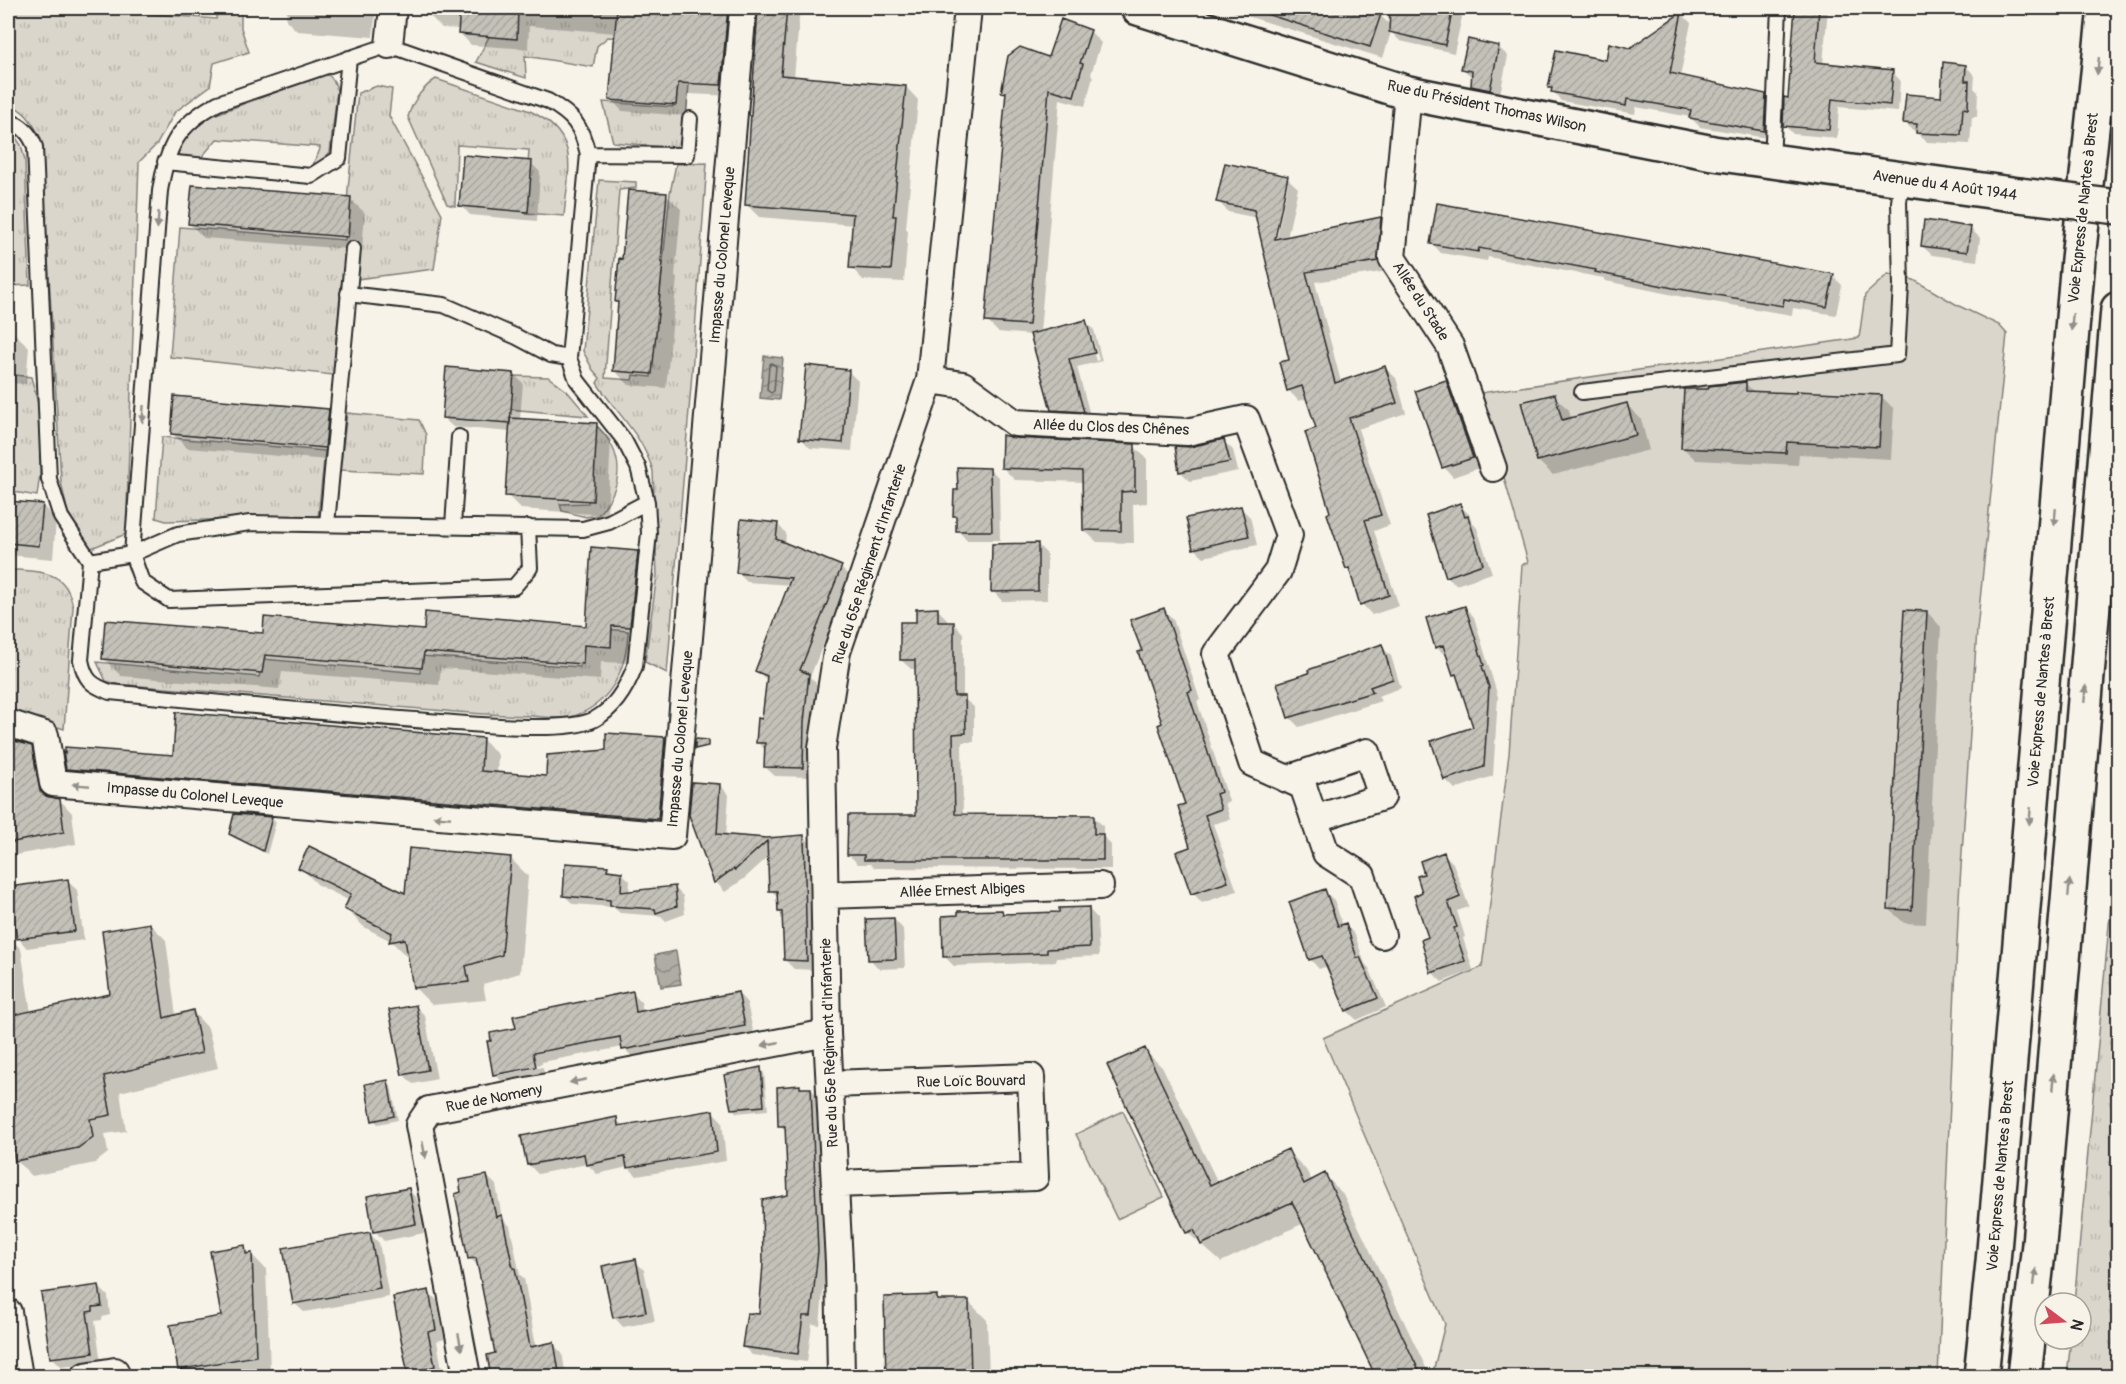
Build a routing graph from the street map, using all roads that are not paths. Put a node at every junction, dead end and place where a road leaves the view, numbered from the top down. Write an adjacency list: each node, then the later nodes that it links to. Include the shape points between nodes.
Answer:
1 (393, 8): 7 (street)
2 (743, 8): 31 (street, Impasse du Colonel Leveque, one-way to 31, via 672,836 53,783 45,735)
3 (968, 8): 21 (street, Rue du 65e Régiment d'Infanterie)
4 (1138, 8): 9 (main road, Rue du Président Thomas Wilson)
5 (1779, 8): 14 (lane)
6 (2105, 8): 46 (main road, Voie Express de Nantes à Brest, one-way to 46, via 2075,293)
7 (389, 45): 8 (lane); 12 (lane, via 548,101 568,113 583,135)
8 (349, 58): 13 (lane, via 199,114 180,132); 13 (lane, via 339,158 311,176)
9 (1408, 93): 14 (main road, Rue du Président Thomas Wilson); 24 (street, Allée du Stade, via 1392,258 1450,346)
10 (690, 119): 12 (lane, via 687,155)
11 (8, 121): 30 (lane, via 30,134 35,147 49,479 61,517)
12 (588, 153): 20 (lane)
13 (165, 162): 29 (lane, one-way to 29)
14 (1772, 162): 15 (main road, Avenue du 4 Août 1944)
15 (1902, 179): 16 (main road, Avenue du 4 Août 1944, bridge); 22 (lane, via 1897,355)
16 (2118, 207)
17 (353, 249): 18 (lane)
18 (348, 294): 20 (lane, via 444,306 551,355); 26 (lane)
19 (2118, 309): 47 (main road, one-way to 19, via 2042,1209)
20 (569, 357): 25 (lane, via 577,380 624,440 638,467)
21 (930, 380): 32 (street, Allée du Clos des Chênes, via 963,385 1015,423 1187,432 1246,419 1290,535 1278,571 1216,654 1252,763); 35 (street, Rue du 65e Régiment d'Infanterie, via 837,652 822,748)
22 (1582, 392)
23 (459, 437): 27 (lane)
24 (1493, 468)
25 (647, 502): 28 (lane, via 609,522 584,529); 30 (lane, via 649,533 635,666 628,686 612,706 578,725 479,724 330,714 110,692 95,687 84,674 81,660)
26 (327, 524): 27 (lane); 29 (lane, via 250,523 178,534)
27 (453, 526): 28 (lane)
28 (528, 527): 29 (lane, via 530,568 514,587 169,600 142,582)
29 (132, 554): 30 (lane)
30 (90, 561)
31 (8, 723)
32 (1287, 779): 33 (street, Allée du Clos des Chênes, via 1303,786); 33 (street, via 1366,752 1382,797)
33 (1314, 819): 36 (street, Allée du Clos des Chênes, via 1326,853 1362,876)
34 (1100, 886): 35 (street, Allée Ernest Albiges)
35 (825, 895): 37 (street, Rue du 65e Régiment d'Infanterie)
36 (1382, 935)
37 (827, 1033): 38 (street, Rue du 65e Régiment d'Infanterie); 44 (street, Rue de Nomeny, one-way to 44, via 429,1110 419,1125)
38 (830, 1084): 39 (street, Rue du 65e Régiment d'Infanterie); 39 (street, Rue Loïc Bouvard, via 1031,1077 1035,1177)
39 (835, 1184): 45 (street, Rue du 65e Régiment d'Infanterie)
40 (8, 1312): 41 (street)
41 (19, 1377)
42 (85, 1377): 43 (street, via 115,1371)
43 (116, 1377)
44 (467, 1377)
45 (842, 1377)
46 (1981, 1377)
47 (2024, 1377)

